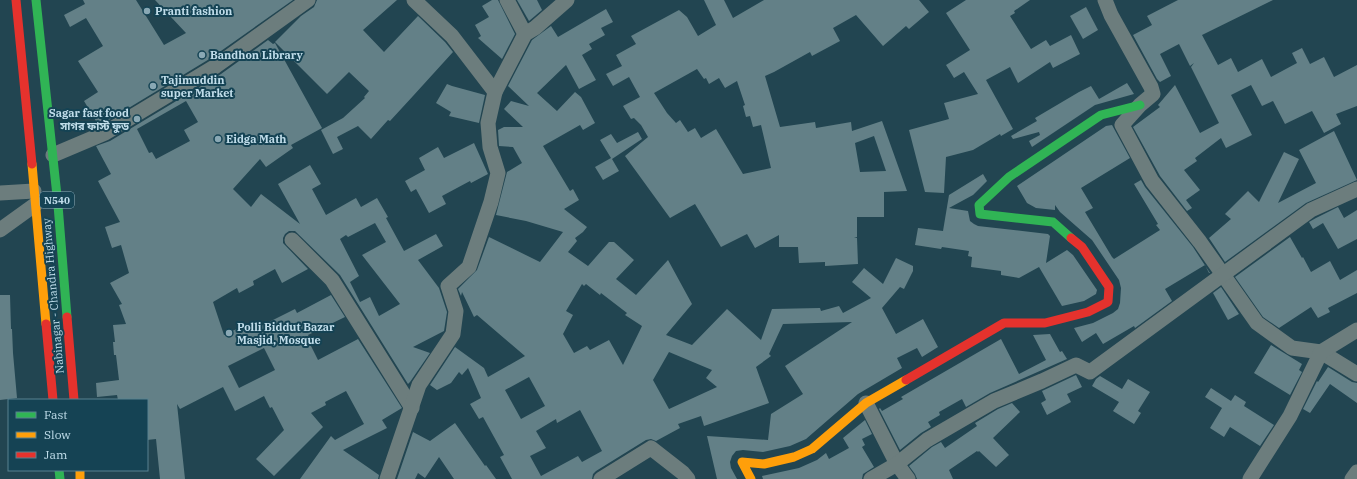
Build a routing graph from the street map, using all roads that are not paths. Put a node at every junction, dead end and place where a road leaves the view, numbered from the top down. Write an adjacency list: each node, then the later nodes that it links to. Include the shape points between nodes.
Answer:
1 (16, 0): 14 (main road, Nabinagar - Chandra Highway / N540)
2 (36, 0): 11 (main road, Nabinagar - Chandra Highway / N540)
3 (308, 0): 11 (street, via 216,66 105,133)
4 (414, 0): 9 (street, via 452,36)
5 (507, 0): 8 (street)
6 (567, 0): 8 (street)
7 (1105, 0): 10 (street, via 1151,87 1153,94)
8 (525, 34): 9 (street)
9 (494, 92): 24 (street, via 488,123 490,148 498,173 491,202 469,267 448,286 456,311 453,334 419,385)
10 (1140, 105): 17 (street, via 1122,125 1152,181); 23 (main road, via 1101,115 1009,176 979,205 980,214 1053,222 1082,247 1109,287 1108,302 1088,312 1045,322 1004,322)
11 (53, 155): 22 (main road, Nabinagar - Chandra Highway / N540)
12 (1357, 189): 17 (street, via 1311,210)
13 (0, 192): 14 (street)
14 (35, 198): 15 (street); 21 (main road, Nabinagar - Chandra Highway / N540)
15 (0, 230)
16 (292, 240): 24 (street, via 332,280)
17 (1223, 275): 19 (street, via 1257,323 1292,348); 25 (street, via 1090,372 1076,365 994,401 927,440)
18 (1357, 330): 19 (street)
19 (1320, 352): 20 (street); 33 (street, via 1290,416)
20 (1356, 372)
21 (53, 399)
22 (74, 399)
23 (866, 402): 25 (street); 30 (main road, via 812,449 794,457 764,464 742,462)
24 (412, 408): 27 (street)
25 (897, 464): 31 (street); 32 (street)
26 (1357, 472): 34 (street)
27 (387, 479)
28 (601, 479): 29 (street, via 651,448)
29 (688, 479)
30 (751, 479)
31 (871, 479)
32 (908, 479)
33 (1250, 479)
34 (1352, 479)

